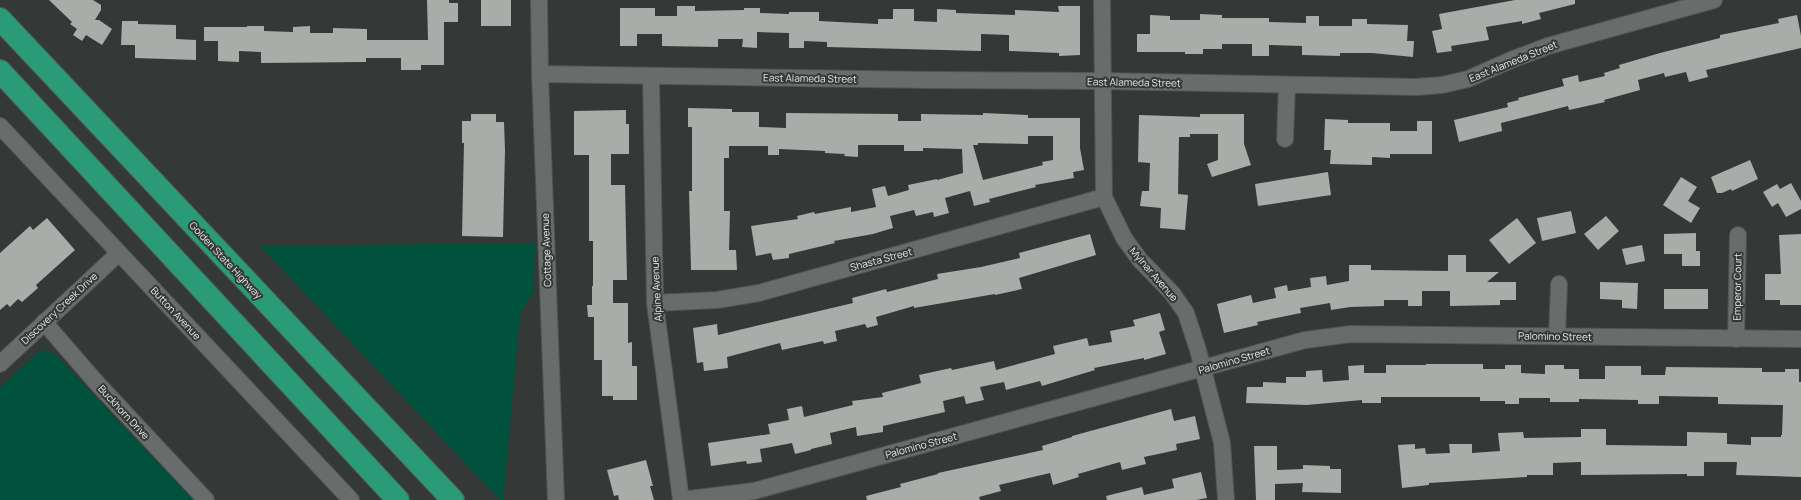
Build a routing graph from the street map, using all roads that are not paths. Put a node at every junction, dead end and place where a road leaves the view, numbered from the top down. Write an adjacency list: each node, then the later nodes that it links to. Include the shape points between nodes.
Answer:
1 (539, 0): 6 (street, Cottage Avenue)
2 (1102, 0): 8 (street, Mylnar Avenue)
3 (1714, 0): 9 (street, East Alameda Street, via 1548,46 1468,79 1442,85)
4 (0, 19): 26 (highway, Golden State Highway)
5 (0, 72): 25 (highway)
6 (540, 74): 7 (street, East Alameda Street); 27 (street, Cottage Avenue)
7 (651, 76): 8 (street, East Alameda Street); 16 (street, Alpine Avenue)
8 (1103, 81): 9 (street, East Alameda Street); 12 (street, Mylnar Avenue)
9 (1287, 85): 11 (street)
10 (0, 126): 14 (street, Button Avenue)
11 (1285, 139)
12 (1104, 197): 16 (street, Shasta Street, via 759,293 716,300); 22 (street, Mylnar Avenue, via 1124,238 1186,313)
13 (1738, 235): 19 (street, Emperor Court)
14 (119, 253): 17 (street, Discovery Creek Drive); 24 (street, Button Avenue)
15 (1559, 284): 18 (street)
16 (655, 303): 28 (street, Alpine Avenue)
17 (44, 322): 21 (street, Discovery Creek Drive); 23 (street, Buckhorn Drive)
18 (1557, 336): 19 (street, Palomino Street); 22 (street, Palomino Street, via 1351,334 1305,340)
19 (1736, 339): 20 (street, Palomino Street)
20 (1801, 339)
21 (0, 364)
22 (1203, 368): 28 (street, Palomino Street, via 754,491); 29 (street, Mylnar Avenue, via 1222,443)
23 (206, 500)
24 (352, 500)
25 (398, 500)
26 (452, 500)
27 (556, 500)
28 (682, 500)
29 (1226, 500)

